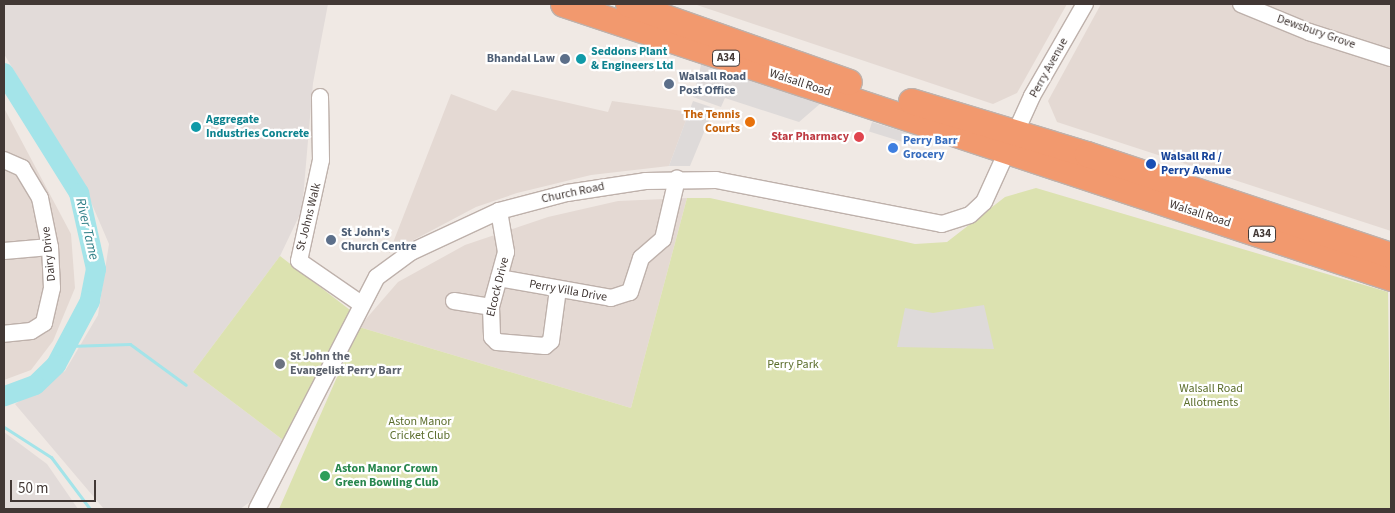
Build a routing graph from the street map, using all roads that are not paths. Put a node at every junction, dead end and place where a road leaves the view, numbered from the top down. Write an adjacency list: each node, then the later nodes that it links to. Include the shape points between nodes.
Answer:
1 (563, 4): 7 (highway, Walsall Road / A34)
2 (628, 4): 7 (highway, Walsall Road / A34)
3 (1085, 4): 7 (street, Perry Avenue, via 1032,96)
4 (1241, 4): 5 (street, Dewsbury Grove, via 1308,32)
5 (1391, 58)
6 (320, 97): 17 (street, St Johns Walk, via 321,160 299,261)
7 (1013, 143): 9 (street, Church Road, via 984,202 970,215 942,224 716,180); 13 (highway, Walsall Road / A34)
8 (4, 160): 11 (street, Dairy Drive, via 22,168 40,198)
9 (677, 180): 10 (street, Church Road, via 567,193); 15 (street, Perry Villa Drive, via 663,239 641,258 630,292 611,298)
10 (500, 211): 14 (street, Elcock Drive, via 507,234); 17 (street, Church Road, via 411,252 377,277)
11 (50, 247): 12 (street); 19 (street, Dairy Drive, via 52,288 44,323 31,331)
12 (4, 251)
13 (1391, 261)
14 (499, 278): 15 (street, Perry Villa Drive); 18 (street, Elcock Drive)
15 (558, 289): 18 (street, Elcock Drive, via 551,341 540,349 497,342 489,327)
16 (454, 301): 18 (street)
17 (361, 304): 20 (street, Church Road, via 300,432)
18 (491, 307)
19 (4, 334)
20 (257, 509)

